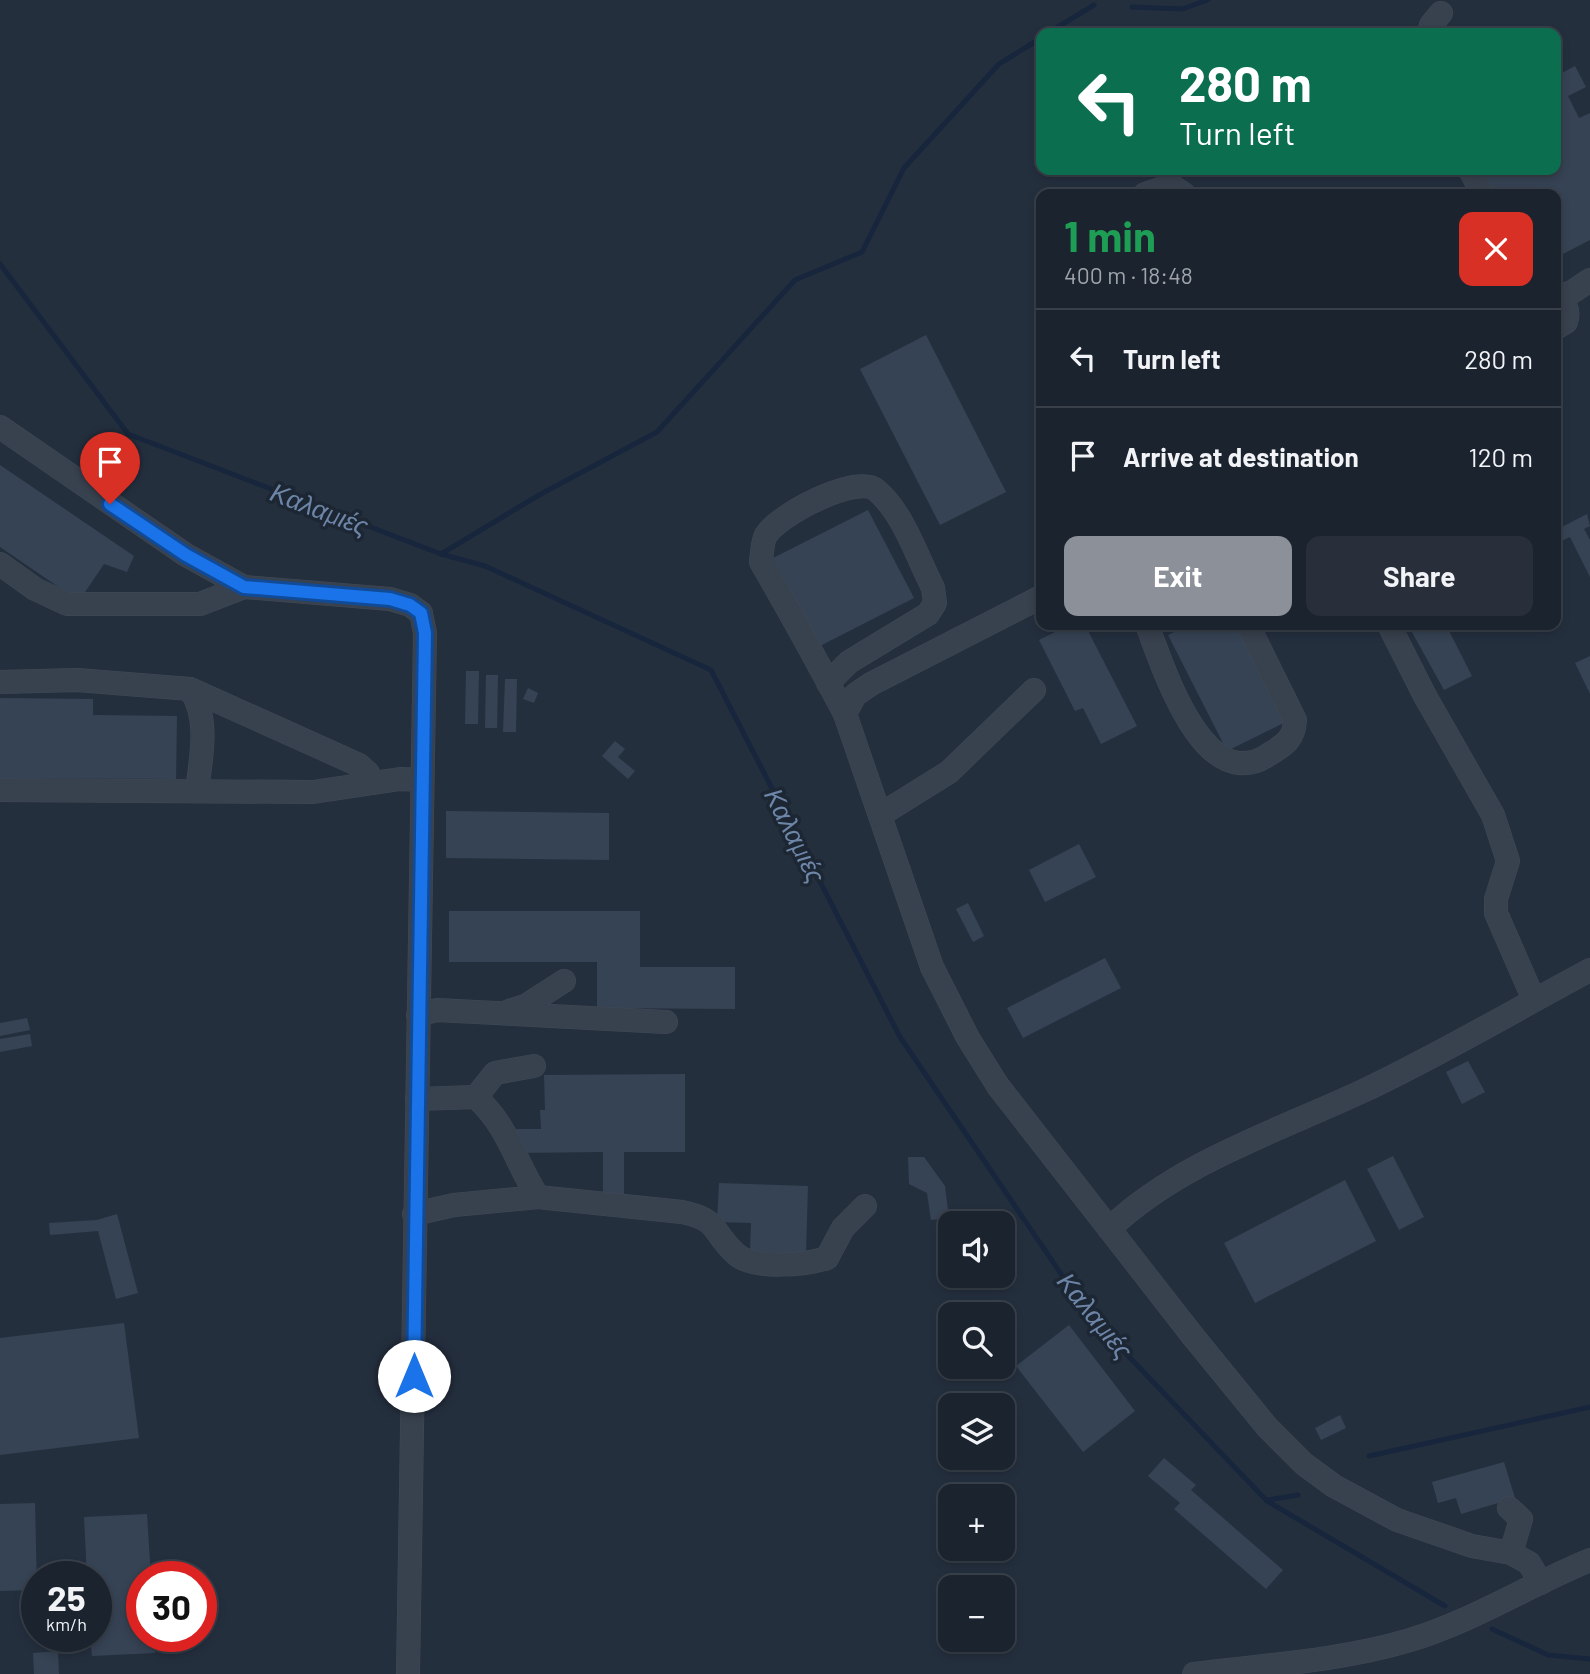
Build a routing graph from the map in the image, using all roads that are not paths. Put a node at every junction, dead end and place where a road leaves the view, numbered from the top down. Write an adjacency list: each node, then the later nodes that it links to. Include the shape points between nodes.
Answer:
1 (1441, 13): 2 (street)
2 (1430, 28)
3 (1159, 189): 4 (street, via 1171,185)
4 (1177, 189)
5 (1590, 280): 6 (street)
6 (1561, 306)
7 (0, 427): 9 (street, via 186,555)
8 (0, 564): 9 (street, via 35,589 67,604 200,604)
9 (244, 587): 19 (street, via 390,599 421,613 425,633)
10 (1036, 600): 18 (street, via 871,684 855,695)
11 (1149, 630): 12 (street, via 1181,708 1199,737 1221,756 1256,763 1289,742 1295,720)
12 (1250, 630)
13 (1392, 630): 26 (street, via 1493,815 1508,861 1496,913)
14 (0, 682): 16 (street, via 77,680)
15 (828, 683): 15 (street, via 761,562 765,536 785,516 860,484 873,487 890,504 933,588 935,603 928,614 849,662); 18 (street)
16 (190, 689): 20 (street, via 359,765); 22 (street, via 199,702 203,733)
17 (1034, 690): 23 (street, via 948,772)
18 (845, 715): 23 (street)
19 (421, 780): 20 (street); 28 (street)
20 (372, 783): 22 (street, via 313,792)
21 (0, 790): 22 (street)
22 (197, 791)
23 (880, 815): 36 (street, via 932,967 968,1038 998,1086)
24 (1590, 970): 26 (street)
25 (564, 981): 27 (street, via 524,1006)
26 (1534, 1000): 36 (street, via 1364,1091 1251,1139 1162,1189)
27 (499, 1014): 28 (street, via 437,1010); 29 (street)
28 (418, 1015): 32 (street)
29 (666, 1022)
30 (534, 1066): 31 (street, via 495,1073)
31 (476, 1097): 32 (street); 33 (street, via 503,1126)
32 (417, 1099): 35 (street)
33 (538, 1198): 34 (street, via 701,1216 712,1223 736,1255 752,1262 794,1264 827,1258 843,1228); 35 (street, via 454,1205)
34 (866, 1206)
35 (414, 1214): 42 (street)
36 (1109, 1229): 39 (street, via 1267,1427 1304,1464 1397,1520 1472,1546)
37 (1509, 1508): 39 (street, via 1521,1519)
38 (1590, 1544): 40 (street)
39 (1511, 1553): 41 (street, via 1529,1563)
40 (1581, 1564): 41 (street)
41 (1541, 1583): 43 (street, via 1453,1625 1408,1640 1328,1657)
42 (408, 1674)
43 (1194, 1674)

